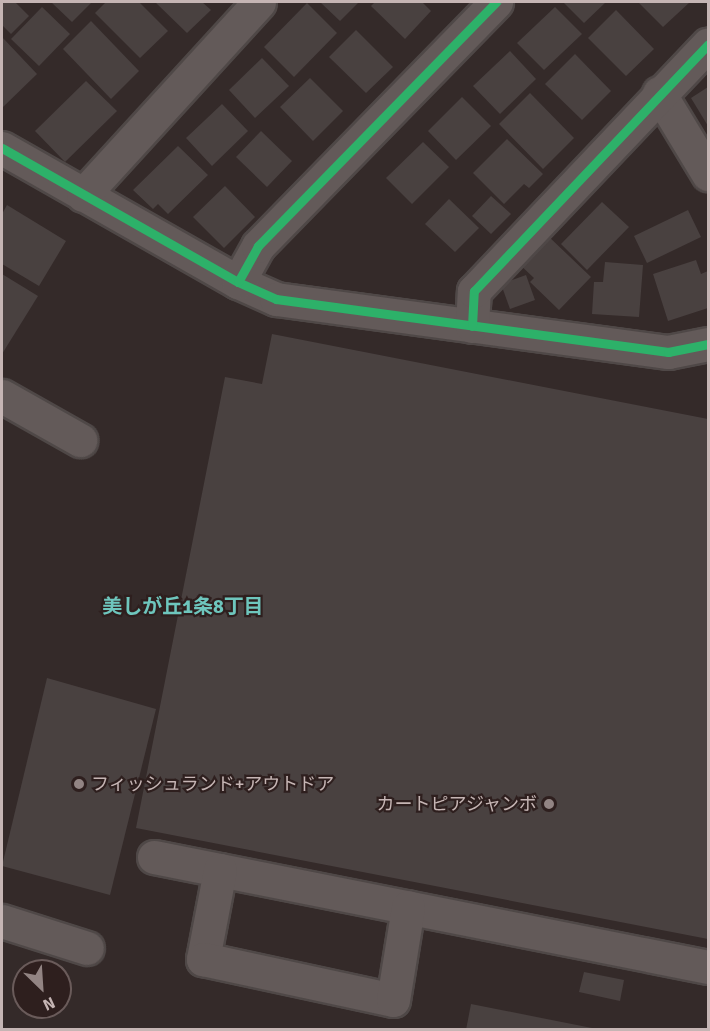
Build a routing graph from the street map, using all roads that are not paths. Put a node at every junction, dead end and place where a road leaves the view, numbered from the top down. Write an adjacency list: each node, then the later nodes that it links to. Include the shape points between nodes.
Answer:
1 (259, 2): 7 (street)
2 (496, 2): 8 (street, via 258,246)
3 (708, 44): 4 (street)
4 (659, 93): 6 (street); 9 (street, via 474,291)
5 (2, 148): 7 (street)
6 (708, 174)
7 (83, 195): 8 (street)
8 (238, 282): 9 (street, via 276,299 311,306)
9 (472, 326): 10 (street, via 668,352)
10 (708, 344)
11 (2, 396): 12 (street)
12 (80, 440)
13 (154, 857): 14 (street)
14 (220, 870): 15 (street); 15 (street, via 203,959 393,999)
15 (408, 907): 18 (street)
16 (2, 921): 17 (street)
17 (87, 948)
18 (708, 966)

